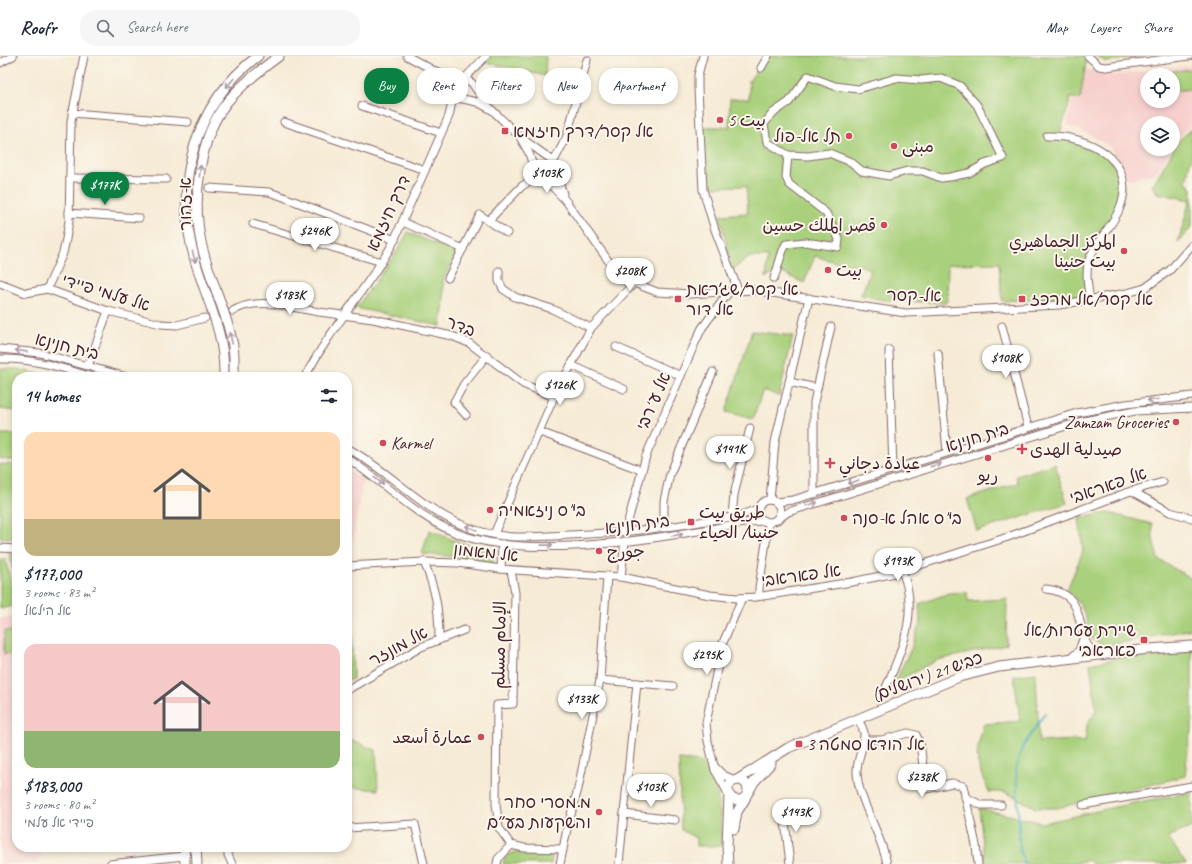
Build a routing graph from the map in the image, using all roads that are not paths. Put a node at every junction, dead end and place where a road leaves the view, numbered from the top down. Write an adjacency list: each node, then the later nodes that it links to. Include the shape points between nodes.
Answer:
1 (14, 56): 11 (street)
2 (84, 56): 25 (street)
3 (279, 56): 82 (main road, א-זהור, one-way to 3, via 232,342 201,242 198,210 201,162 213,126 226,104 248,80)
4 (407, 56): 14 (street)
5 (486, 56): 13 (street)
6 (704, 56): 60 (street, via 698,75 703,190)
7 (768, 56): 15 (street)
8 (1088, 56): 9 (street, via 1099,66 1106,67)
9 (1189, 56)
10 (253, 58): 81 (main road, א-זהור, one-way to 81, via 227,86 203,122 191,154 186,184 186,218 190,242 221,337)
11 (4, 59)
12 (587, 60): 32 (street)
13 (481, 64): 16 (street); 18 (street)
14 (429, 68)
15 (761, 68)
16 (468, 75)
17 (468, 83): 18 (street)
18 (474, 87): 19 (street); 24 (street)
19 (468, 98)
20 (468, 100): 24 (street)
21 (451, 104): 26 (street, דרך חיזמא)
22 (461, 104): 26 (street, דרך חיזמא)
23 (362, 106): 29 (street)
24 (492, 110): 31 (street)
25 (72, 113): 27 (street); 39 (street)
26 (449, 116): 29 (street, דרך חיזמא)
27 (188, 122)
28 (284, 122): 37 (street)
29 (441, 133): 37 (street, דרך חיזמא)
30 (1047, 136): 63 (street, via 1075,138 1099,147 1122,177 1124,187 1119,210 1089,261 1087,272)
31 (520, 137): 33 (street); 35 (street)
32 (564, 142): 33 (street, via 558,149); 36 (street)
33 (545, 155): 35 (street, via 537,157); 36 (street)
34 (788, 155): 34 (street, via 829,153 851,162 862,171 889,176 907,171 923,171 941,178 969,173 1003,158 977,105 960,86 941,78 896,78 858,89 835,86 808,76 789,102 773,113 764,124 767,142); 56 (street, via 786,177 789,184 826,213 838,239 838,247 805,242 786,244 780,254 780,265)
35 (533, 165): 38 (street); 41 (street)
36 (554, 165): 38 (street, via 551,173); 43 (street)
37 (425, 170): 47 (street, דרך חיזמא)
38 (540, 176): 41 (street); 43 (street)
39 (70, 178): 40 (street); 44 (street)
40 (166, 179)
41 (522, 186): 46 (street)
42 (209, 188): 50 (street, via 269,192)
43 (566, 201): 58 (street, אל-קסר, via 612,266)
44 (69, 213): 45 (street); 59 (street, via 63,253)
45 (139, 218)
46 (488, 221): 49 (street); 52 (street, via 480,215)
47 (403, 222): 50 (street, דרך חיזמא); 52 (street)
48 (253, 224): 53 (street)
49 (507, 233)
50 (395, 240): 53 (street, דרך חיזמא)
51 (1192, 245): 63 (street, אל-קסר, via 1170,270 1145,288)
52 (463, 249): 55 (street)
53 (382, 262): 66 (street, דרך חיזמא)
54 (499, 271): 70 (street, via 499,281 503,288 515,297 552,309)
55 (448, 278)
56 (774, 278)
57 (0, 283): 59 (street, אל עלמי פיידי, via 26,293)
58 (634, 283): 61 (street, אל-קסר, via 667,294); 70 (street)
59 (47, 289): 64 (street, אל עלמי פיידי)
60 (738, 290): 61 (street, אל-קסר); 62 (street, אל-קסר, via 768,291)
61 (729, 292): 85 (street, אל ע 'רבי, via 702,328)
62 (809, 298): 63 (street, אל-קסר, via 906,313 1060,305); 86 (street)
63 (1090, 300)
64 (108, 311): 67 (street, אל עלמי פיידי, via 170,325); 78 (street)
65 (233, 311): 66 (street, בדר, via 259,302)
66 (343, 315): 75 (street, בדר, via 445,334 469,343); 83 (street, דרך חיזמא)
67 (205, 318)
68 (1002, 326): 93 (street)
69 (831, 327): 87 (street)
70 (591, 328): 77 (street)
71 (616, 347): 85 (street)
72 (0, 349): 78 (street, בית חנינא, one-way to 72, via 40,353)
73 (889, 350): 99 (street)
74 (938, 353): 97 (street)
75 (487, 355): 90 (street, בדר, via 524,384); 92 (street, via 464,384 454,402)
76 (0, 359): 79 (street, בית חנינא, via 40,362)
77 (571, 365): 88 (street); 90 (street)
78 (88, 366): 80 (street, בית חנינא)
79 (75, 372)
80 (109, 372)
81 (224, 372)
82 (234, 372)
83 (308, 372)
84 (713, 372): 110 (street, via 670,474 664,501)
85 (681, 376): 100 (street, אל ע 'רבי)
86 (789, 382): 87 (street); 104 (street, via 776,442)
87 (817, 388): 103 (street, via 813,417)
88 (624, 389)
89 (1192, 396): 93 (street, בית חנינא, one-way to 93, via 1077,413)
90 (554, 397): 95 (street)
91 (1192, 408): 108 (street, בית חנינא, one-way to 91, via 788,512 1079,422 1135,411)
92 (466, 415)
93 (1028, 427): 97 (street, בית חנינא)
94 (750, 428): 106 (street, via 732,504)
95 (540, 432): 100 (street); 112 (street)
96 (352, 452): 112 (street, בית חנינא, one-way to 96, via 459,524 435,511)
97 (947, 452): 99 (street, בית חנינא)
98 (352, 462): 114 (street, בית חנינא, one-way to 114, via 437,524 454,533)
99 (893, 469): 103 (street, בית חנינא, one-way to 103)
100 (641, 470): 111 (street, אל ע 'רבי)
101 (1163, 482): 102 (street, אל פאראבי)
102 (1132, 491): 107 (street, via 1170,512); 121 (street, אל פאראבי, via 1008,537)
103 (814, 494): 104 (street, בית חנינא, via 786,502)
104 (773, 501): 105 (street, via 762,502); 108 (street, via 778,505 780,513)
105 (758, 508): 106 (street, בית חנינא); 109 (street, via 758,515)
106 (732, 516): 110 (street, בית חנינא)
107 (1192, 518)
108 (777, 520): 109 (street)
109 (766, 522): 113 (street, בית חנינא, one-way to 109, via 750,522); 125 (street)
110 (664, 528): 111 (street, בית חנינא)
111 (625, 532): 112 (street, בית חנינא, via 516,537)
112 (494, 534)
113 (625, 542): 114 (street, בית חנינא, one-way to 113); 123 (street)
114 (502, 544): 119 (street)
115 (0, 548): 116 (street)
116 (12, 549)
117 (424, 562): 118 (street, אל מאמון); 119 (street, אל מאמון, via 458,563); 130 (street, via 434,586 439,617)
118 (352, 566)
119 (501, 569): 120 (street, אל מאמון)
120 (511, 570): 122 (street, אל מאמון); 155 (street, الإمام مسلم, via 514,593 513,704 497,705 496,804 499,828)
121 (902, 571): 125 (street, אל פאראבי, via 852,582); 139 (street, via 909,605 908,630 904,646)
122 (607, 576): 123 (street, אל מאמון); 135 (street)
123 (621, 577): 126 (street, אל פאראבי, via 710,595)
124 (1046, 589): 128 (street, via 1059,592 1072,601 1081,619)
125 (760, 596): 126 (street, אל פאראבי)
126 (742, 598): 143 (street, via 722,645 706,716 706,733)
127 (464, 630): 130 (street, אל מונזר)
128 (1083, 639): 133 (street, via 1090,650); 134 (street, via 1079,651)
129 (1192, 639): 132 (main road, כביש 21 (ירושלים))
130 (439, 640): 138 (street, אל מונזר, via 421,647)
131 (1192, 646): 132 (main road, כביש 21 (ירושלים))
132 (1148, 649): 133 (main road, כביש 21 (ירושלים))
133 (1098, 655): 134 (main road, כביש 21 (ירושלים))
134 (1071, 658): 140 (main road, כביש 21 (ירושלים), via 973,673)
135 (600, 680): 136 (street); 156 (street)
136 (637, 683): 137 (street); 152 (street)
137 (673, 686)
138 (352, 687)
139 (884, 692)
140 (858, 719): 141 (street, via 863,730); 142 (main road, כביש 21 (ירושלים))
141 (863, 740): 148 (street, via 882,740 902,734 916,735 920,743 926,790 952,783 963,786); 170 (street, via 857,766 858,779)
142 (794, 745): 144 (main road, כביש 21 (ירושלים)); 147 (main road, כביש 21 (ירושלים), via 767,767)
143 (712, 759): 144 (street, via 720,772); 146 (street, via 717,775)
144 (736, 780): 146 (main road, via 729,785); 147 (main road, via 745,782)
145 (1192, 786): 151 (street)
146 (728, 794): 147 (main road, via 737,800); 167 (main road)
147 (747, 795): 168 (main road, כביש 21 (ירושלים), via 734,823)
148 (965, 797): 150 (street, via 981,805); 171 (street)
149 (783, 804): 169 (street)
150 (1000, 805)
151 (1083, 805)
152 (624, 814): 153 (street); 166 (street)
153 (675, 820)
154 (352, 828): 163 (street, via 415,824)
155 (511, 845): 156 (street); 164 (street, via 498,859)
156 (563, 849): 165 (street)
157 (196, 852): 161 (main road)
158 (228, 852): 162 (street)
159 (184, 856): 160 (street)
160 (110, 864)
161 (197, 864)
162 (232, 864)
163 (424, 864)
164 (497, 864)
165 (560, 864)
166 (619, 864)
167 (728, 864)
168 (734, 864)
169 (790, 864)
170 (887, 864)
171 (978, 864)

